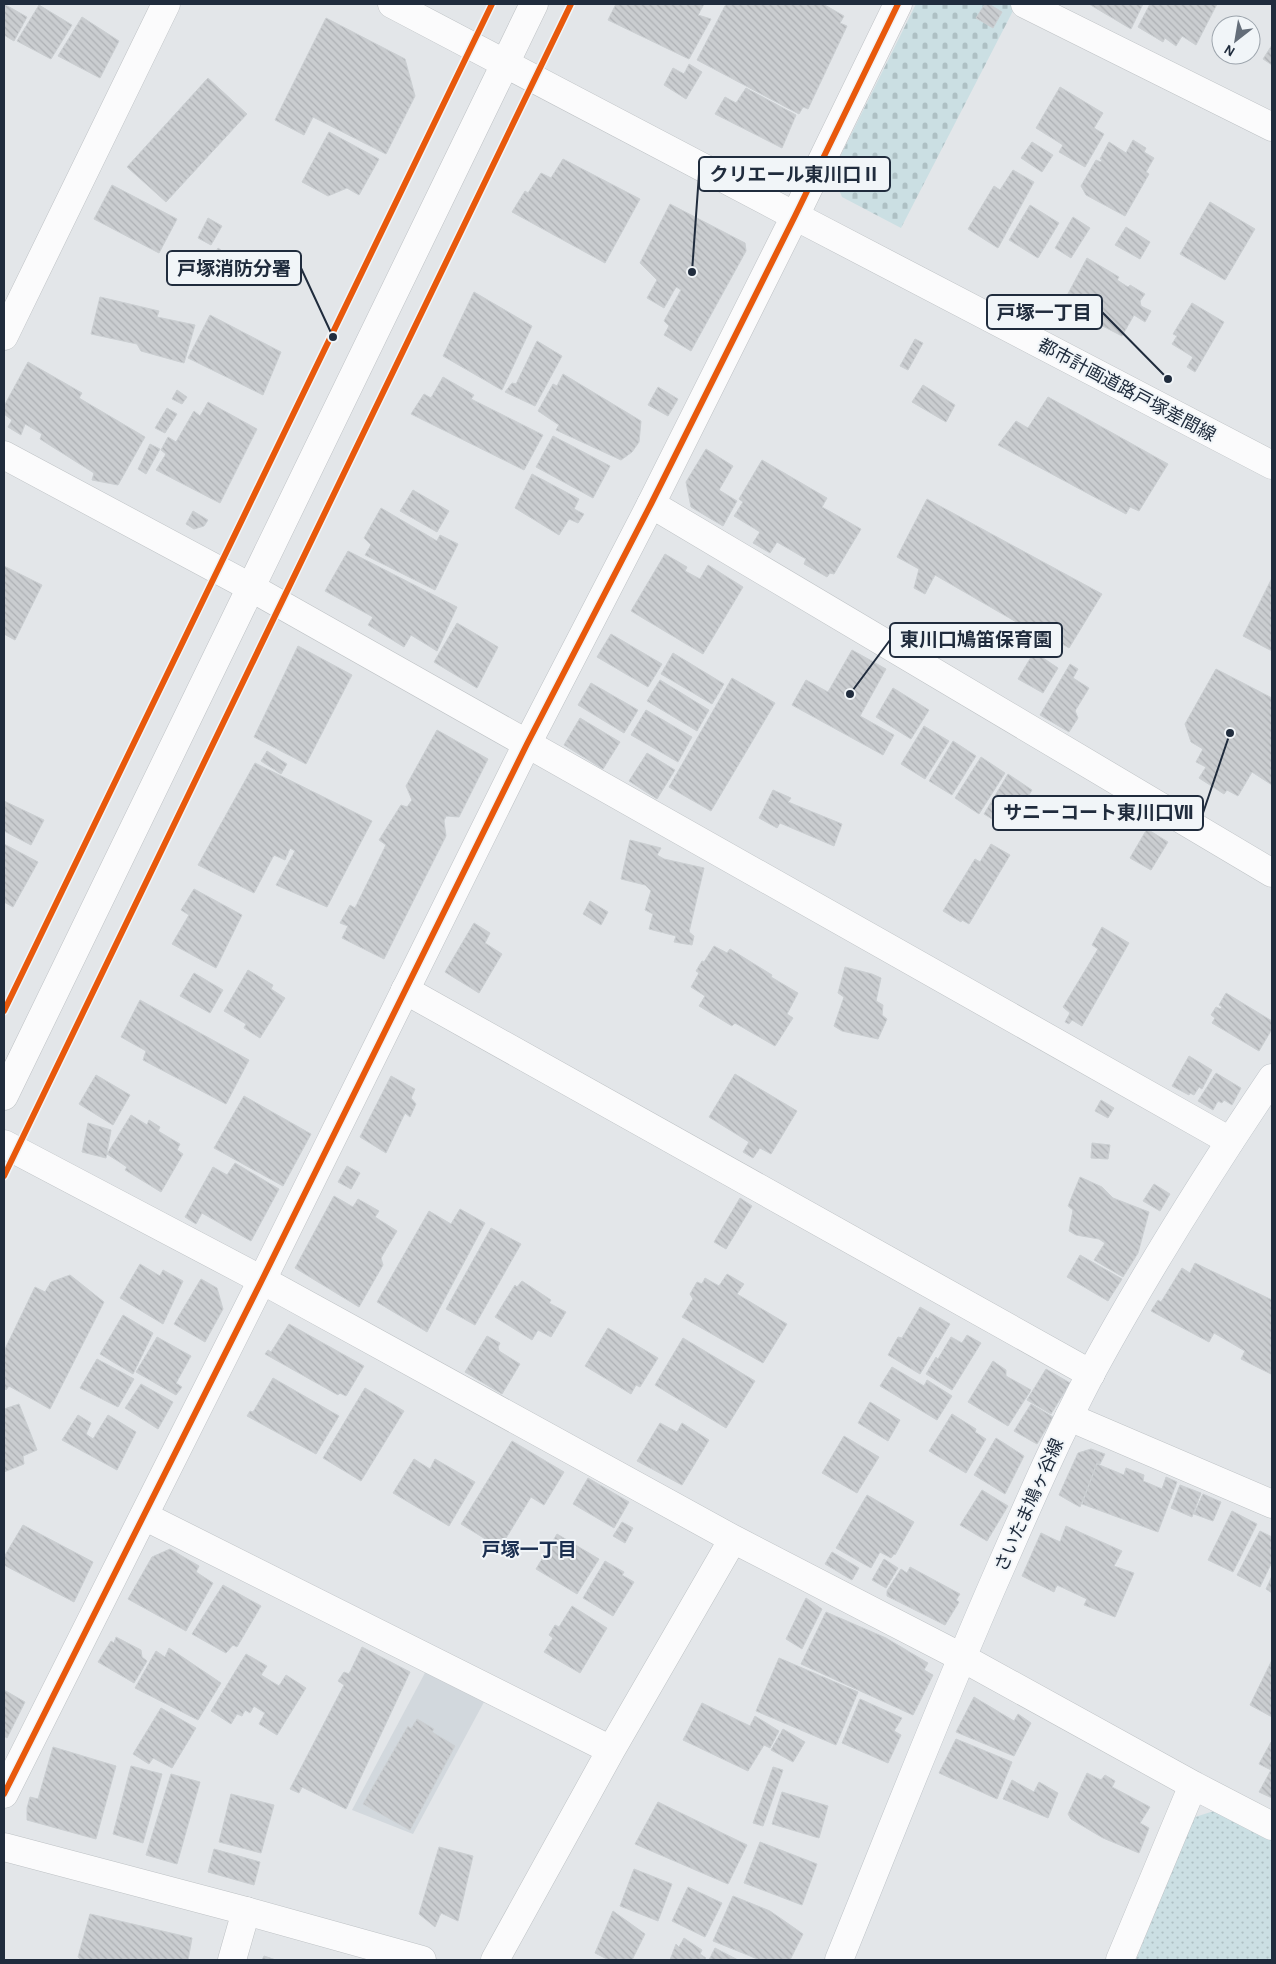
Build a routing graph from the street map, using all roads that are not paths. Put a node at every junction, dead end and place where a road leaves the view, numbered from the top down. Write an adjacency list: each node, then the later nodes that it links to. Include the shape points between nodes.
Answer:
1 (166, 4): 9 (street)
2 (392, 4): 6 (street, 都市計画道路戸塚差間線)
3 (534, 4): 6 (street)
4 (898, 4): 8 (street)
5 (1025, 4): 7 (street)
6 (505, 63): 8 (street, 都市計画道路戸塚差間線); 13 (street)
7 (1272, 127)
8 (795, 216): 11 (street, 都市計画道路戸塚差間線); 12 (street)
9 (4, 336)
10 (4, 455): 13 (street)
11 (1272, 465)
12 (651, 504): 14 (street); 15 (street)
13 (250, 587): 14 (street); 18 (street)
14 (527, 744): 16 (street); 19 (street)
15 (1272, 873)
16 (406, 990): 21 (street); 22 (street)
17 (1272, 1078): 19 (street, さいたま鳩ヶ谷線)
18 (4, 1096)
19 (1230, 1141): 22 (street, さいたま鳩ヶ谷線, via 1154,1263)
20 (4, 1144): 21 (street)
21 (262, 1280): 25 (street); 26 (street)
22 (1091, 1374): 23 (street, さいたま鳩ヶ谷線)
23 (1069, 1417): 24 (street); 27 (street, さいたま鳩ヶ谷線)
24 (1272, 1504)
25 (144, 1516): 28 (street); 30 (street)
26 (733, 1539): 27 (street); 28 (street)
27 (961, 1657): 29 (street); 37 (street, さいたま鳩ヶ谷線)
28 (611, 1750): 36 (street)
29 (1192, 1785): 31 (street); 38 (street)
30 (4, 1794)
31 (1272, 1826)
32 (4, 1847): 33 (street)
33 (246, 1911): 34 (street); 35 (street)
34 (232, 1960)
35 (422, 1960)
36 (495, 1960)
37 (840, 1960)
38 (1120, 1960)

